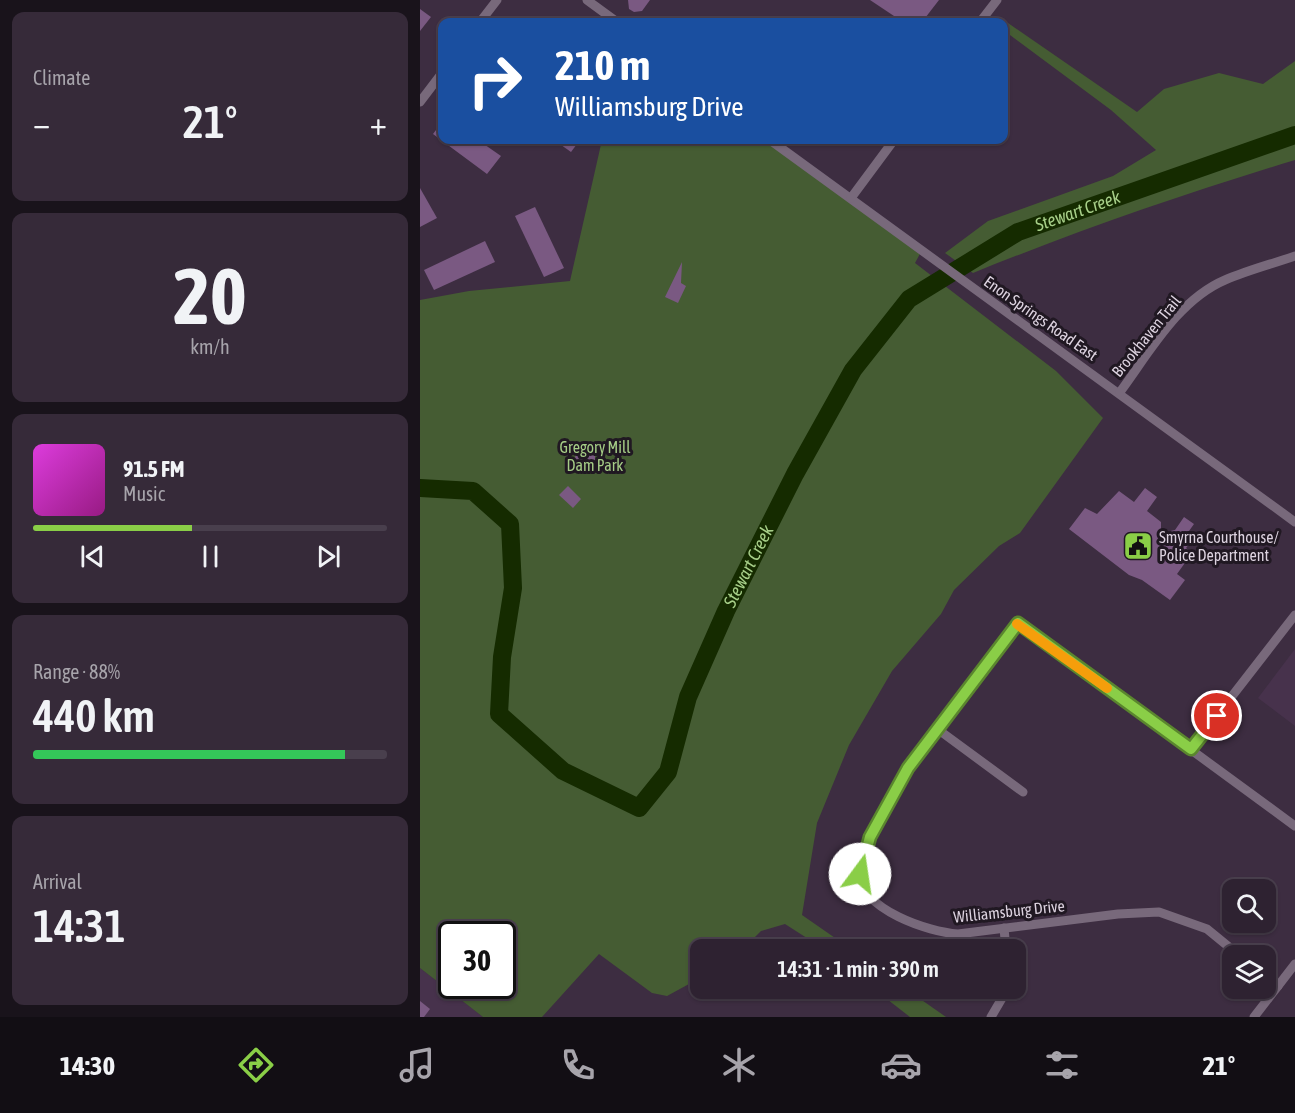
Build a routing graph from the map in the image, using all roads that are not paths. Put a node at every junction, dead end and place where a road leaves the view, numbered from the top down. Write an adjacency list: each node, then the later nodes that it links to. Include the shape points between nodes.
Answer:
1 (496, 0): 4 (street)
2 (587, 0): 5 (street)
3 (997, 0): 6 (street)
4 (483, 18)
5 (612, 18)
6 (983, 18)
7 (438, 78): 8 (street)
8 (420, 102)
9 (776, 144): 11 (street, Enon Springs Road East)
10 (891, 144): 11 (street)
11 (851, 198): 13 (street, Enon Springs Road East)
12 (1294, 258): 13 (street, Brookhaven Trail, via 1224,280 1191,302)
13 (1120, 392): 14 (street, Enon Springs Road East)
14 (1295, 522)
15 (1295, 615): 17 (street)
16 (936, 728): 17 (street, Williamsburg Drive, via 1018,623); 18 (street); 20 (street, Williamsburg Drive, via 908,768 870,837 862,859 862,886 881,908 944,933)
17 (1191, 749): 19 (street, Williamsburg Drive)
18 (1023, 792)
19 (1295, 826)
20 (1004, 928): 21 (street); 22 (street, Williamsburg Drive, via 1159,912 1207,929)
21 (1005, 939)
22 (1227, 945)
23 (1295, 964): 24 (street)
24 (1278, 986): 27 (street)
25 (1002, 999): 26 (street)
26 (991, 1017)
27 (1254, 1017)

